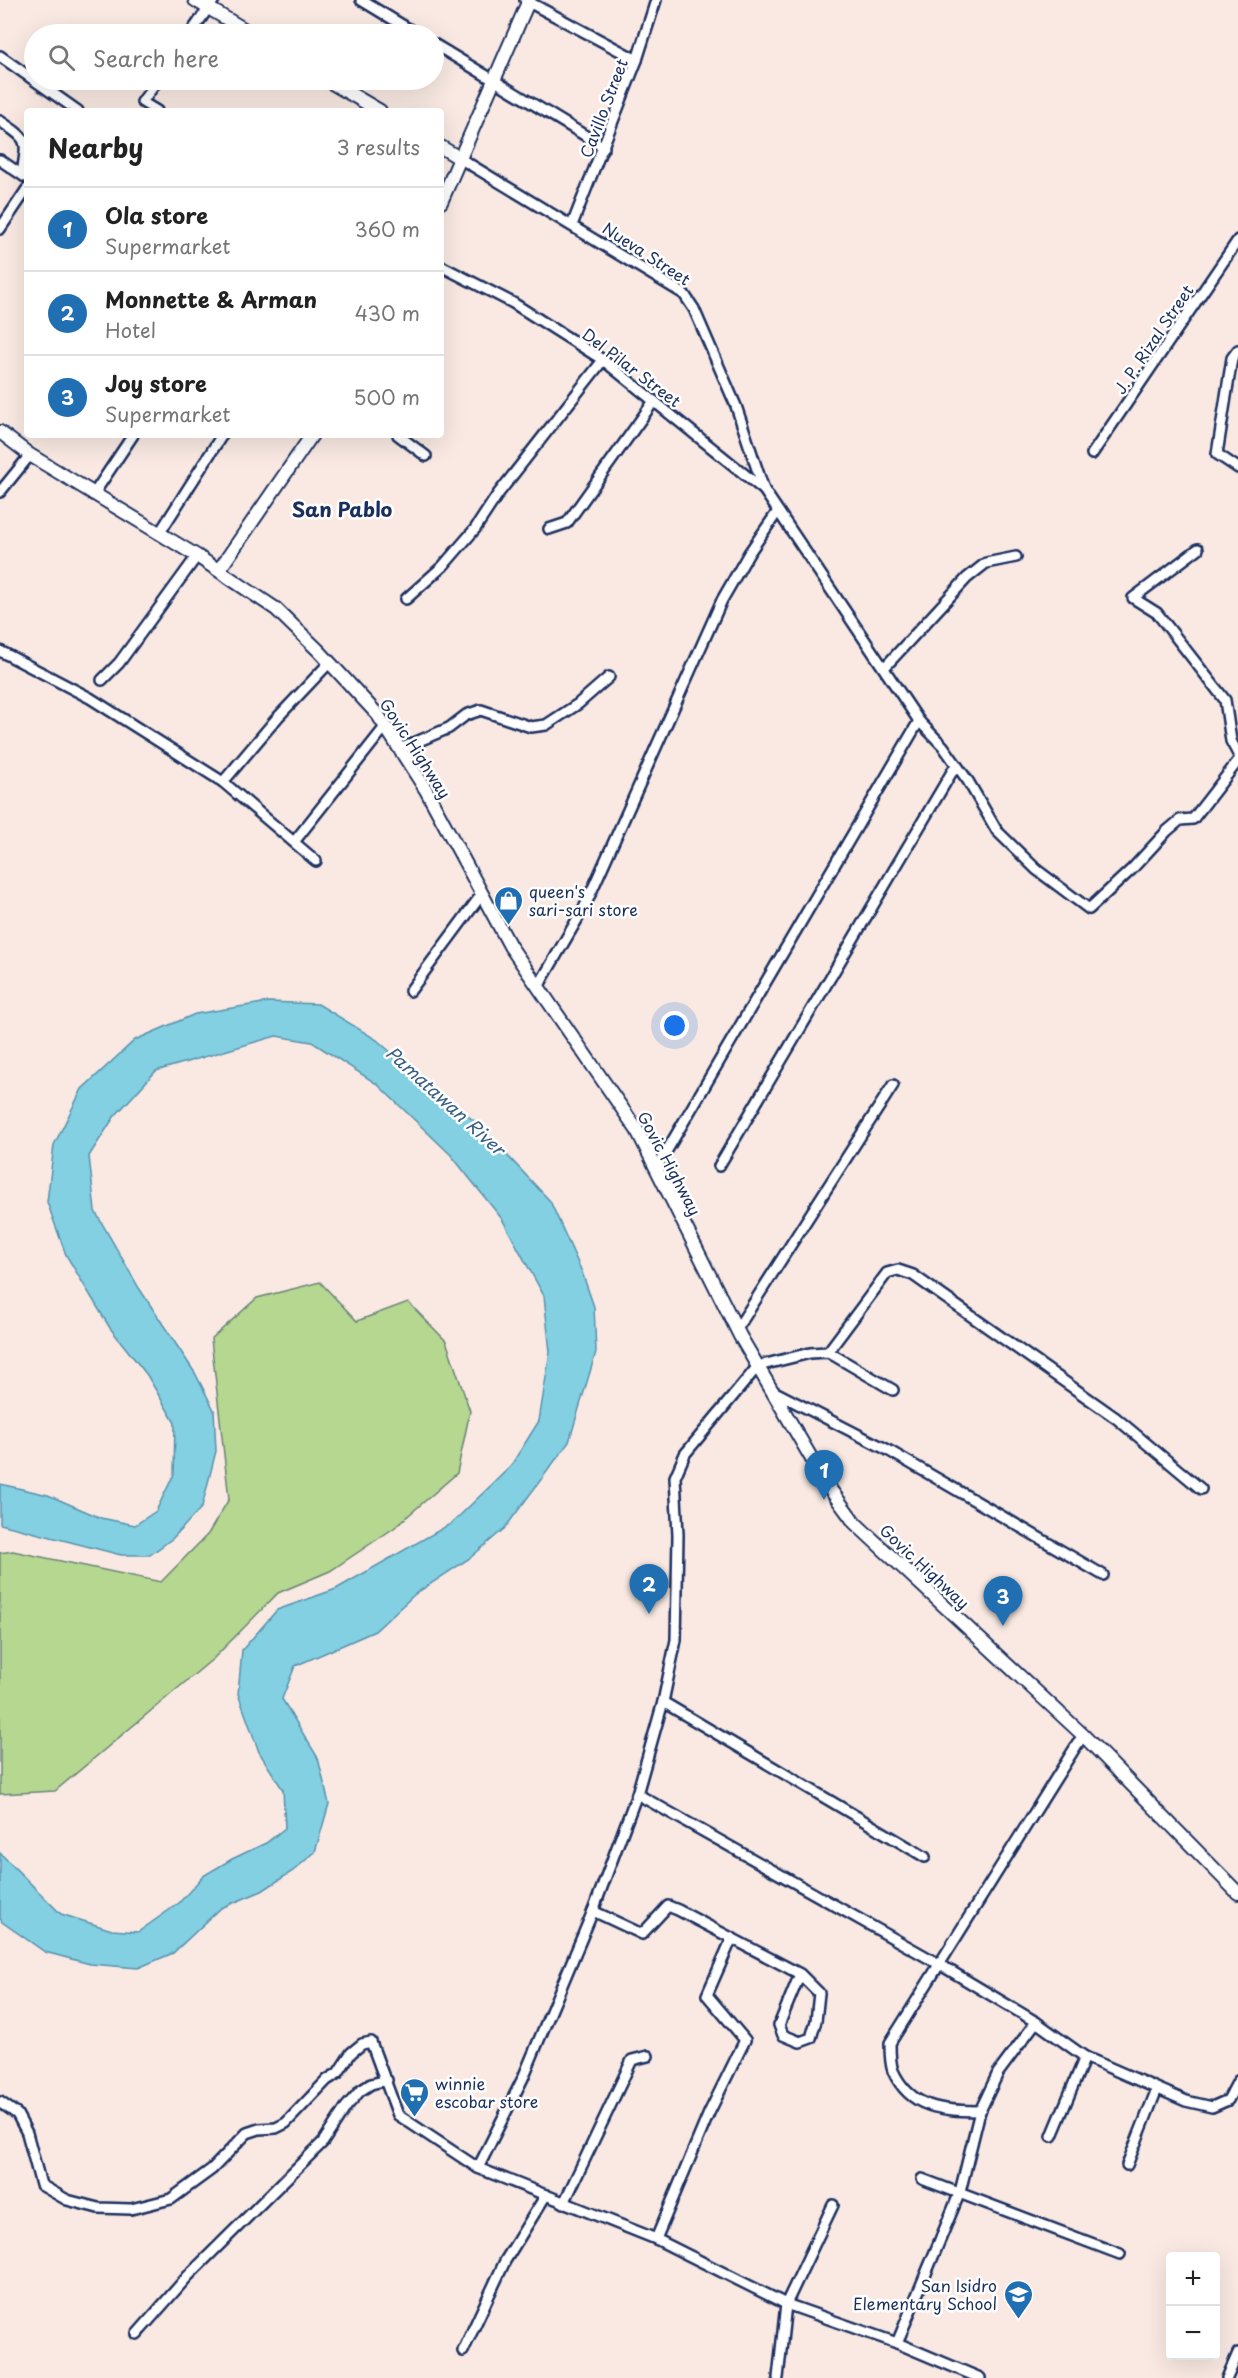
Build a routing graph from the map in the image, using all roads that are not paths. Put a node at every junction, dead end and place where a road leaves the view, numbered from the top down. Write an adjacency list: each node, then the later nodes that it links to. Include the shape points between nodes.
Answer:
1 (195, 0): 5 (main road)
2 (361, 0): 8 (street)
3 (656, 0): 11 (street, Cavillo Street)
4 (527, 1): 11 (street); 13 (main road)
5 (211, 4): 6 (street); 7 (main road)
6 (197, 24)
7 (238, 24)
8 (401, 24)
9 (444, 50): 13 (street)
10 (0, 56): 12 (street)
11 (637, 60): 22 (street, Cavillo Street)
12 (24, 73)
13 (495, 82): 22 (street); 24 (main road)
14 (48, 90): 17 (street)
15 (151, 90): 18 (street, via 142,102)
16 (344, 90): 19 (main road)
17 (74, 108)
18 (152, 108)
19 (375, 108)
20 (0, 121): 21 (street)
21 (24, 140)
22 (604, 147): 30 (street, Cavillo Street)
23 (444, 149): 24 (main road, Nueva Street)
24 (460, 159): 28 (main road); 30 (street, Nueva Street)
25 (0, 160): 26 (street)
26 (24, 176)
27 (24, 192): 29 (street)
28 (444, 195)
29 (4, 214): 31 (street)
30 (572, 225): 46 (street, Nueva Street, via 684,294 736,406)
31 (0, 229)
32 (1238, 240): 42 (street, J. P. Rizal Street)
33 (444, 268): 35 (street, Del Pilar Street, via 513,303)
34 (1238, 350): 45 (street, via 1232,358 1218,454)
35 (603, 360): 36 (street, Del Pilar Street); 56 (street, via 475,529 443,566)
36 (654, 401): 46 (street, Del Pilar Street); 50 (street, via 567,523)
37 (0, 432): 43 (main road, Govic Highway)
38 (131, 438): 48 (street)
39 (220, 438): 51 (street)
40 (310, 438): 55 (main road)
41 (402, 438): 44 (street)
42 (1092, 454)
43 (30, 455): 47 (street); 48 (main road, Govic Highway)
44 (426, 456)
45 (1238, 468)
46 (764, 490): 49 (street)
47 (0, 492)
48 (93, 495): 51 (main road, Govic Highway)
49 (778, 511): 59 (street); 72 (street, via 722,600 585,906)
50 (549, 529)
51 (159, 534): 53 (main road, Govic Highway)
52 (1198, 549): 65 (street, via 1133,598 1157,614 1225,700 1231,741)
53 (197, 556): 55 (main road, Govic Highway); 61 (street, via 119,663)
54 (1016, 557): 59 (street, via 986,563 967,578)
55 (219, 570): 58 (main road, Govic Highway, via 276,609)
56 (406, 599)
57 (0, 651): 68 (street, via 90,698)
58 (330, 662): 63 (main road, Govic Highway); 68 (street)
59 (884, 668): 62 (street)
60 (609, 677): 64 (street, via 546,725 531,727 481,710)
61 (102, 680)
62 (919, 721): 67 (street); 76 (street)
63 (385, 727): 64 (main road, Govic Highway); 69 (street)
64 (400, 749): 71 (main road, Govic Highway)
65 (1238, 754)
66 (1238, 761): 67 (street, via 1193,819 1180,820 1167,831 1089,909 1037,870 997,831)
67 (956, 765): 75 (street)
68 (222, 782): 69 (street)
69 (294, 842): 70 (street)
70 (315, 861)
71 (482, 894): 72 (main road, Govic Highway); 73 (street)
72 (538, 987): 76 (main road, Govic Highway, via 637,1130)
73 (410, 991)
74 (893, 1085): 77 (street)
75 (719, 1166)
76 (656, 1169): 77 (main road, Govic Highway)
77 (737, 1329): 79 (main road, Govic Highway)
78 (828, 1352): 79 (street); 81 (street); 82 (street, via 887,1273 898,1270 913,1275 1116,1418)
79 (758, 1366): 80 (main road, Govic Highway); 84 (street, via 685,1454 675,1477 676,1640)
80 (771, 1389): 83 (street, via 886,1449); 85 (main road, Govic Highway, via 826,1485 855,1523)
81 (893, 1390)
82 (1201, 1489)
83 (1103, 1575)
84 (663, 1702): 86 (street); 87 (street)
85 (1083, 1734): 88 (main road, Govic Highway); 91 (street)
86 (637, 1794): 89 (street); 91 (street)
87 (925, 1857)
88 (1238, 1893)
89 (593, 1911): 90 (street, via 642,1934 668,1906); 103 (street, via 523,2078)
90 (732, 1938): 92 (street); 109 (street, via 707,1995 744,2040)
91 (939, 1964): 93 (street); 100 (street, via 890,2043 892,2069 910,2095 940,2110)
92 (800, 1974): 92 (street, via 779,2025 783,2035 800,2042 811,2037 819,1993)
93 (1036, 2022): 95 (street); 100 (street, via 998,2073)
94 (648, 2056): 107 (street, via 632,2060)
95 (1085, 2057): 98 (street); 101 (street)
96 (387, 2080): 99 (street, via 371,2042 362,2044 286,2123 247,2133 212,2169 171,2199 131,2209 98,2208 67,2200 41,2185 27,2133 17,2114); 103 (street, via 398,2115); 112 (street, via 360,2091 323,2142 188,2276)
97 (1238, 2081): 98 (street, via 1228,2100 1212,2107)
98 (1157, 2089): 102 (street)
99 (0, 2102)
100 (980, 2111): 105 (street)
101 (1052, 2136)
102 (1127, 2165)
103 (478, 2168): 106 (street)
104 (922, 2179): 105 (street)
105 (960, 2192): 110 (street); 113 (street)
106 (546, 2195): 107 (street); 114 (street, via 505,2262)
107 (564, 2203): 109 (street)
108 (833, 2205): 111 (street)
109 (656, 2239): 111 (street)
110 (1120, 2254)
111 (786, 2304): 113 (street); 116 (street)
112 (137, 2334)
113 (897, 2343): 117 (street)
114 (463, 2351)
115 (1238, 2353): 118 (street)
116 (778, 2378)
117 (980, 2378)
118 (1227, 2378)

